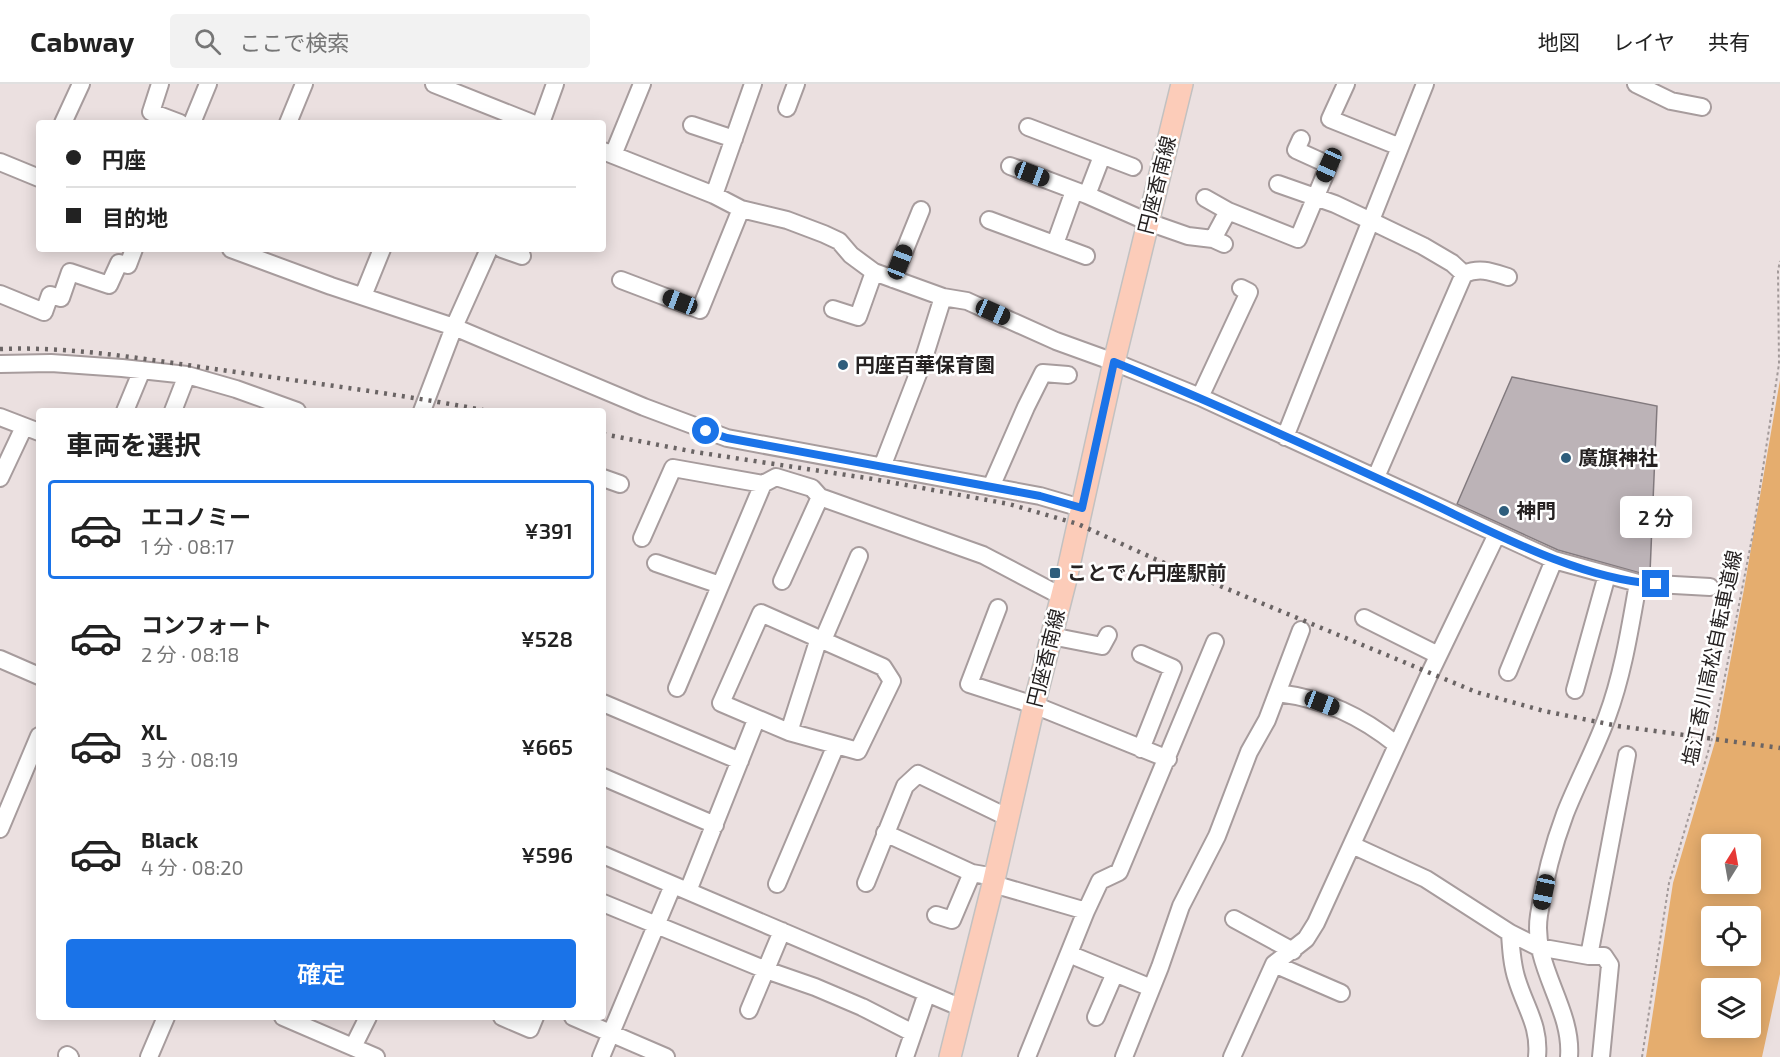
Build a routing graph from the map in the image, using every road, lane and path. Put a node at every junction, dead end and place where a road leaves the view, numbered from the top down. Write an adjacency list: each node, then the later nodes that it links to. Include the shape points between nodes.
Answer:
1 (81, 84): 16 (street)
2 (160, 84): 17 (street, via 151,112)
3 (208, 84): 18 (street)
4 (304, 84): 19 (street)
5 (434, 84): 20 (street)
6 (555, 84): 21 (street)
7 (642, 84): 27 (street)
8 (753, 84): 24 (street)
9 (796, 84): 15 (street)
10 (1182, 84): 43 (main road, 円座香南線)
11 (1346, 84): 26 (street, via 1330,119)
12 (1425, 84): 26 (street)
13 (1636, 84): 14 (street, via 1671,101)
14 (1702, 107)
15 (787, 108)
16 (64, 120)
17 (172, 120)
18 (193, 120)
19 (289, 120)
20 (524, 120)
21 (542, 120)
22 (692, 125): 24 (street)
23 (1028, 127): 28 (street)
24 (734, 139): 35 (street)
25 (1301, 139): 37 (street, via 1296,150 1329,165)
26 (1400, 147): 42 (street)
27 (608, 153): 35 (street)
28 (1102, 156): 31 (street); 34 (street)
29 (1010, 166): 34 (street)
30 (2, 167): 32 (street)
31 (1133, 167)
32 (36, 176)
33 (1278, 184): 37 (street)
34 (1081, 193): 43 (street); 44 (street)
35 (714, 195): 38 (street)
36 (1205, 198): 40 (street)
37 (1315, 198): 40 (street, via 1298,239); 42 (street)
38 (741, 209): 53 (street, via 787,220 839,241); 57 (street, via 700,310)
39 (921, 210): 56 (street)
40 (1228, 211): 43 (street, via 1218,242)
41 (989, 220): 44 (street)
42 (1371, 221): 54 (street, via 1433,252); 76 (street)
43 (1148, 222): 64 (main road, 円座香南線)
44 (1055, 244): 51 (street)
45 (133, 252): 59 (street, via 128,265 119,262 109,285 70,272 61,298 50,295 44,312)
46 (241, 252): 60 (street)
47 (381, 252): 60 (street)
48 (488, 252): 63 (street)
49 (511, 252): 50 (street)
50 (522, 256)
51 (1086, 256)
52 (1780, 261): 177 (path, 塩江香川高松自転車道線, via 1779,364 1753,533 1714,732 1669,883)
53 (874, 272): 56 (street); 62 (street, via 858,317)
54 (1464, 274): 55 (street, via 1486,270); 78 (street)
55 (1508, 277)
56 (893, 279): 61 (street)
57 (621, 280)
58 (1241, 288): 69 (street, via 1249,292)
59 (0, 294)
60 (363, 296): 63 (street)
61 (943, 297): 64 (street, via 967,301); 77 (street)
62 (833, 309)
63 (454, 327): 73 (street); 77 (street, via 727,438)
64 (1114, 362): 69 (street); 85 (main road, 円座香南線)
65 (0, 364): 66 (street, via 51,363)
66 (142, 370): 67 (street); 70 (street)
67 (187, 375): 71 (street); 72 (street)
68 (1068, 375): 83 (street, via 1043,373)
69 (1200, 397): 76 (street)
70 (126, 408)
71 (174, 408)
72 (289, 408)
73 (423, 408)
74 (0, 417): 75 (street)
75 (31, 430): 79 (street)
76 (1285, 436): 78 (street)
77 (882, 467): 83 (street)
78 (1376, 477): 86 (street)
79 (0, 478)
80 (606, 479): 81 (street)
81 (620, 484)
82 (763, 484): 84 (street, via 776,477 812,488); 87 (street, via 673,468); 94 (street)
83 (991, 487): 85 (street)
84 (820, 497): 92 (street); 96 (street, via 983,555)
85 (1082, 508): 96 (main road, 円座香南線)
86 (1497, 534): 89 (street); 105 (street)
87 (642, 538)
88 (860, 556): 102 (street)
89 (1554, 560): 91 (street); 107 (street)
90 (656, 563): 94 (street)
91 (1607, 575): 93 (street); 110 (street)
92 (782, 581)
93 (1638, 583): 95 (street); 143 (street, via 1614,695 1552,853 1538,917)
94 (720, 585): 109 (street)
95 (1710, 588)
96 (1061, 596): 101 (main road, 円座香南線)
97 (998, 608): 113 (street, via 969,684)
98 (1364, 618): 105 (street)
99 (1301, 630): 111 (street)
100 (1108, 635): 101 (street, via 1102,646)
101 (1052, 636): 113 (main road, 円座香南線)
102 (821, 639): 114 (street, via 761,613 721,703); 115 (street); 116 (street, via 883,667 892,681 858,751)
103 (1215, 642): 121 (street)
104 (1141, 654): 118 (street, via 1173,668)
105 (1438, 655): 117 (street)
106 (0, 659): 108 (street)
107 (1508, 672)
108 (36, 675)
109 (677, 688)
110 (1575, 690)
111 (1278, 693): 117 (street, via 1307,697 1338,709 1375,727); 172 (street, via 1249,752 1217,837 1180,906)
112 (606, 704): 122 (street)
113 (1034, 705): 118 (street); 125 (main road, 円座香南線)
114 (756, 720): 115 (street); 122 (street)
115 (789, 732): 116 (street)
116 (836, 745): 134 (street)
117 (1397, 745): 129 (street)
118 (1142, 748): 121 (street)
119 (36, 752): 123 (street)
120 (1626, 755): 146 (street)
121 (1168, 759): 137 (street, via 1119,872 1100,881)
122 (740, 761): 126 (street)
123 (33, 767): 127 (street)
124 (606, 778): 126 (street)
125 (1009, 818): 128 (street, via 918,774 905,786); 132 (main road, 円座香南線)
126 (715, 825): 135 (street)
127 (0, 829)
128 (885, 833): 131 (street); 133 (street)
129 (1352, 845): 142 (street, via 1426,879); 144 (street, via 1316,923)
130 (606, 858): 135 (street)
131 (972, 873): 132 (street); 138 (street, via 952,920)
132 (994, 881): 137 (street); 153 (main road, 円座香南線)
133 (866, 883)
134 (777, 884)
135 (680, 888): 140 (street); 141 (street)
136 (606, 904): 140 (street)
137 (1086, 911): 145 (street)
138 (936, 915)
139 (1233, 919): 144 (street)
140 (657, 924): 148 (street); 162 (street)
141 (782, 931): 148 (street); 151 (street)
142 (1510, 933): 143 (street); 174 (street, via 1517,980 1539,1041)
143 (1538, 947): 146 (street); 175 (street, via 1570,1044)
144 (1293, 951): 147 (street)
145 (1069, 954): 149 (street); 171 (street)
146 (1589, 956): 176 (street, via 1604,956 1610,965)
147 (1274, 964): 152 (street); 173 (street)
148 (766, 970): 154 (street); 163 (street, via 834,995)
149 (1115, 973): 150 (street); 155 (street)
150 (1144, 985)
151 (927, 993): 153 (street); 163 (street)
152 (1341, 993)
153 (962, 1008): 170 (main road, 円座香南線)
154 (749, 1011)
155 (1096, 1017)
156 (165, 1020): 165 (street)
157 (366, 1020): 164 (street)
158 (509, 1020): 159 (street, via 530,1029)
159 (534, 1020)
160 (580, 1020): 162 (street)
161 (309, 1022): 164 (street)
162 (611, 1033): 167 (street); 168 (street)
163 (913, 1033): 169 (street)
164 (353, 1047): 166 (street)
165 (149, 1057)
166 (376, 1057)
167 (601, 1057)
168 (666, 1057)
169 (905, 1057)
170 (950, 1057)
171 (1027, 1057)
172 (1124, 1057)
173 (1232, 1057)
174 (1537, 1057)
175 (1569, 1057)
176 (1601, 1057)
177 (1642, 1057)

